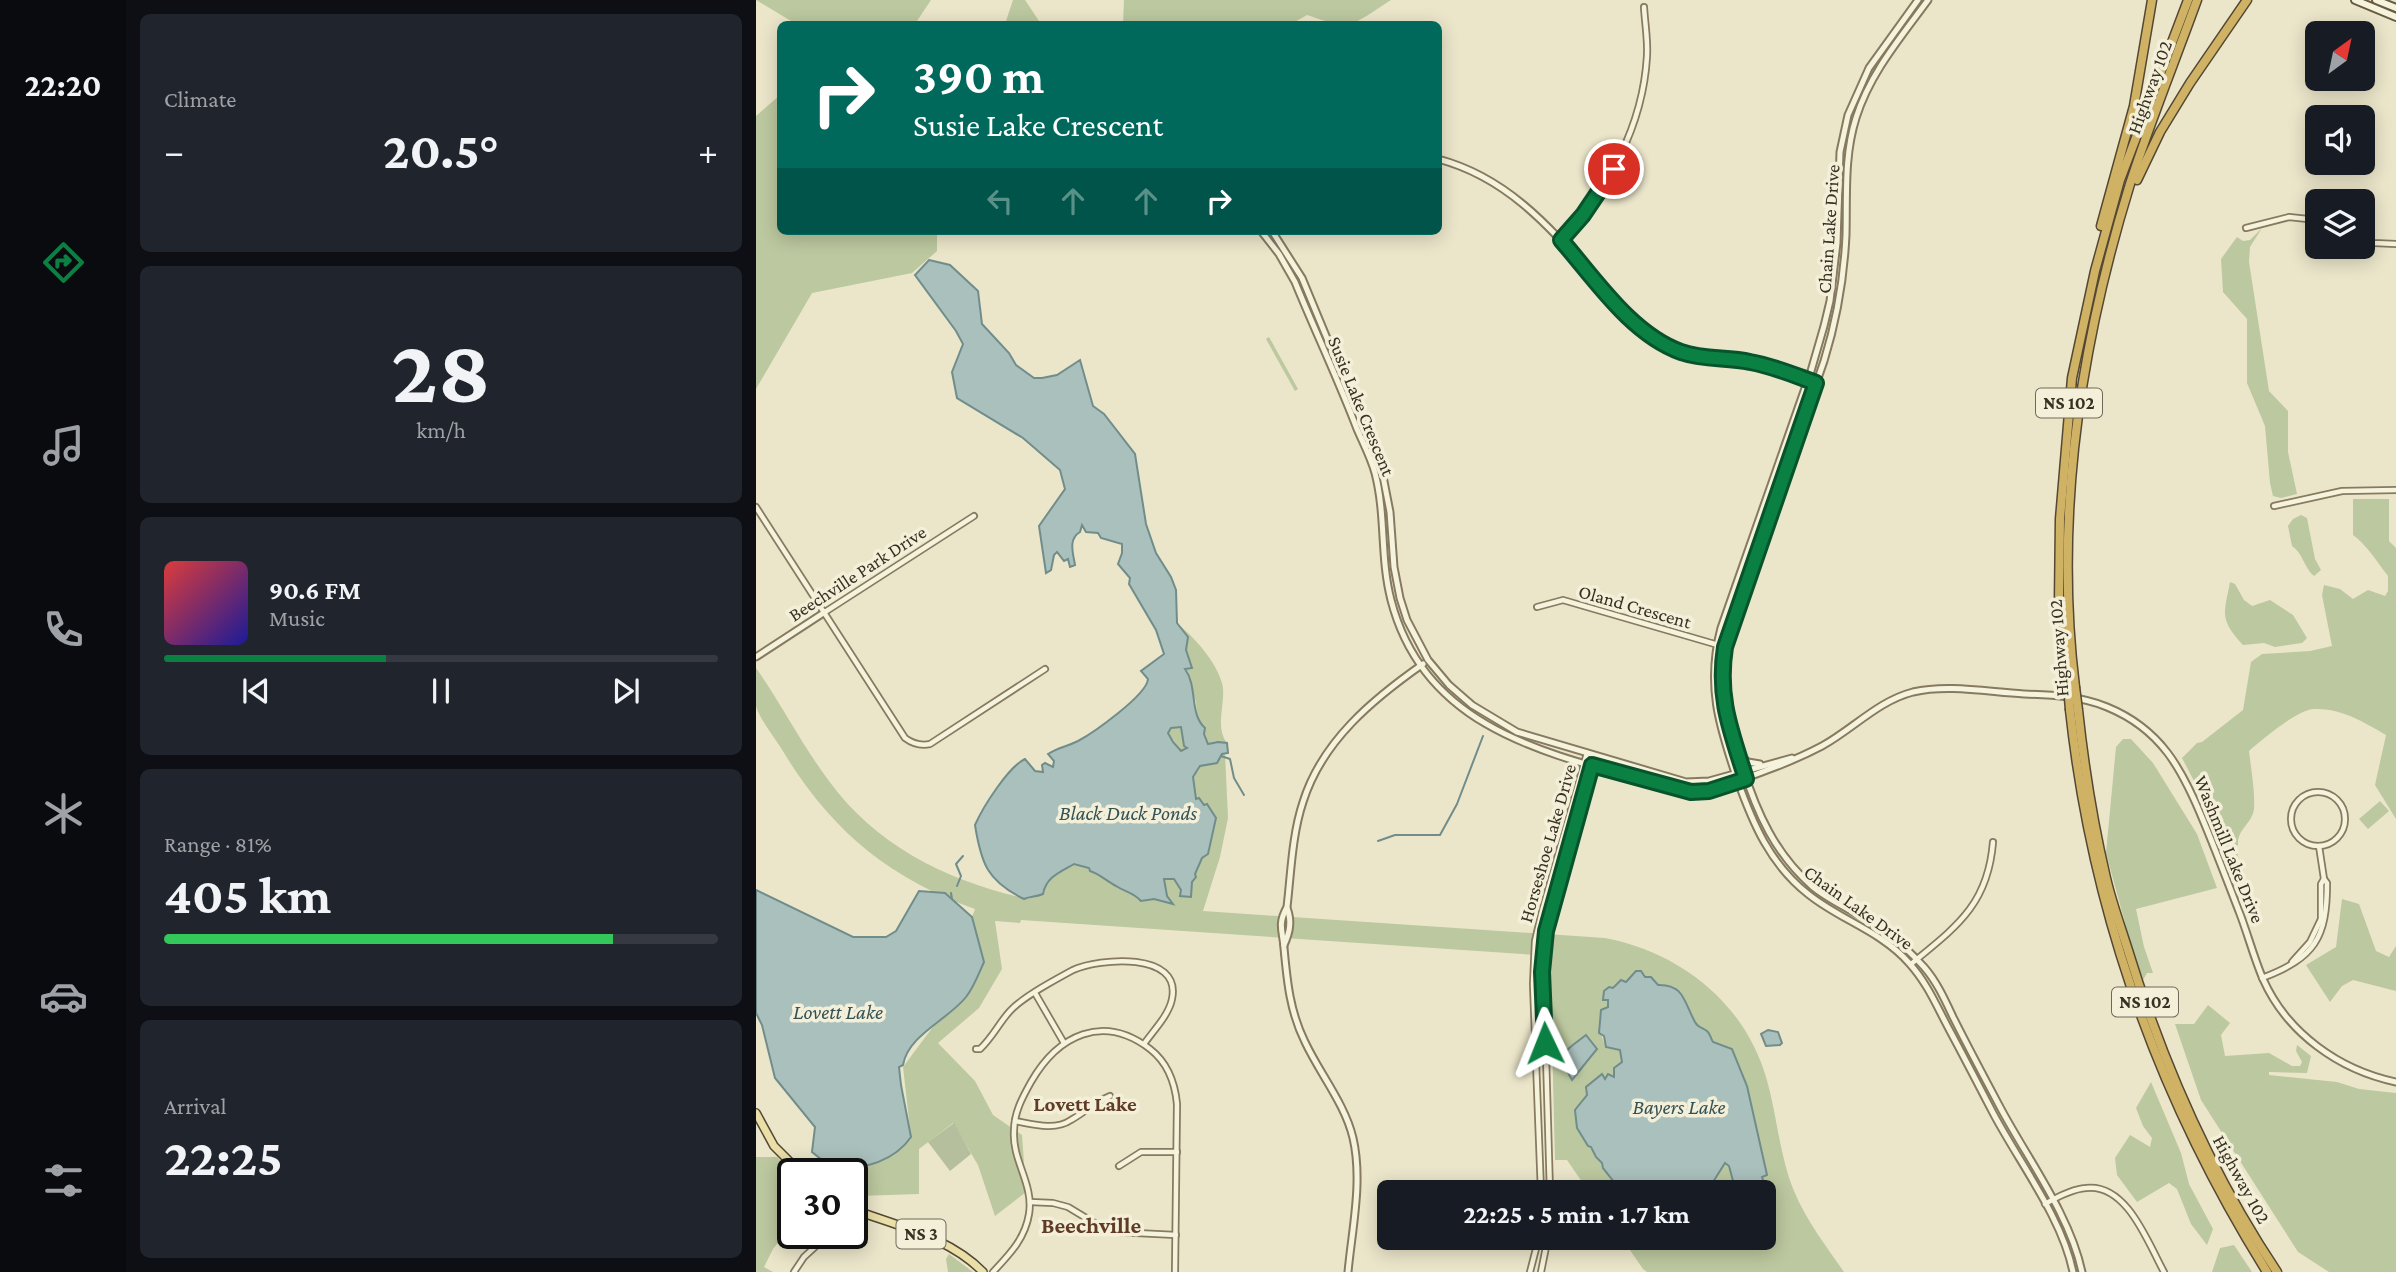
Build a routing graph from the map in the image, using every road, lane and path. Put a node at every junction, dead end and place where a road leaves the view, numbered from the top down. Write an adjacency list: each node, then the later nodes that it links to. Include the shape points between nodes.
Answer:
1 (1918, 0): 22 (street, Chain Lake Drive, via 1869,68 1844,128 1830,301)
2 (1928, 0): 23 (street, Chain Lake Drive, via 1876,74 1855,121 1847,172 1842,282)
3 (2152, 0): 21 (highway, via 2134,106 2092,259)
4 (2188, 0): 21 (highway, Highway 102 / NS 102, via 2120,180)
5 (2197, 0): 20 (highway, Highway 102 / NS 102, via 2130,184)
6 (2247, 0): 20 (highway, via 2190,83 2137,179)
7 (2355, 0): 8 (main road)
8 (2380, 3): 10 (main road); 11 (main road)
9 (1644, 7): 17 (street, via 1646,67 1634,124 1609,177)
10 (2396, 8)
11 (2396, 17)
12 (1442, 160): 17 (street, via 1504,188)
13 (2305, 219): 14 (street, via 2289,217)
14 (2246, 228)
15 (1264, 235): 36 (street, Susie Lake Crescent, via 1295,282 1375,472 1391,600)
16 (1275, 235): 35 (street, Susie Lake Crescent, via 1302,278 1382,471 1400,598)
17 (1561, 240): 22 (street, via 1628,317 1657,341 1690,355 1758,363)
18 (2375, 243): 19 (street)
19 (2396, 244)
20 (2092, 324): 38 (highway, Highway 102 / NS 102, via 2069,516)
21 (2072, 378): 38 (highway, Highway 102 / NS 102, via 2060,519 2059,602)
22 (1808, 380): 23 (street); 27 (street, Chain Lake Drive)
23 (1816, 383): 28 (street, Chain Lake Drive)
24 (2396, 490): 25 (street, via 2342,491)
25 (2274, 506)
26 (756, 507): 31 (street)
27 (1763, 510): 28 (street); 32 (street, Chain Lake Drive)
28 (1770, 512): 33 (street, Chain Lake Drive)
29 (974, 516): 31 (street, Beechville Park Drive)
30 (1537, 607): 32 (street, Oland Crescent, via 1563,600)
31 (825, 612): 34 (street, Beechville Park Drive); 37 (street, via 905,738 917,744 930,744)
32 (1717, 645): 33 (street, Oland Crescent); 48 (street, Chain Lake Drive, via 1715,705)
33 (1725, 647): 41 (street, Chain Lake Drive, via 1724,705)
34 (756, 657)
35 (1429, 660): 36 (street); 40 (street, Susie Lake Crescent, via 1462,697 1492,719 1517,732)
36 (1421, 665): 44 (street, Susie Lake Crescent, via 1445,695 1485,725 1514,740); 85 (street, via 1363,710 1331,747 1302,804 1296,829 1287,908 1289,935 1284,945 1287,982 1298,1026 1353,1137 1356,1177)
37 (1045, 669)
38 (2071, 686): 39 (highway, Highway 102 / NS 102, bridge)
39 (2074, 710): 91 (highway, Highway 102 / NS 102, via 2086,824 2130,988 2163,1076 2198,1150); 92 (highway, Highway 102 / NS 102, via 2106,880 2161,1048 2204,1143)
40 (1587, 753): 42 (street, Susie Lake Crescent); 44 (street, Horseshoe Lake Drive)
41 (1738, 754): 45 (street, via 1748,762); 47 (street, Chain Lake Drive)
42 (1595, 756): 46 (street, Horseshoe Lake Drive); 48 (street, Susie Lake Crescent, via 1686,782 1703,783)
43 (1798, 757): 45 (street, Washmill Lake Drive); 49 (street, Washmill Lake Drive); 57 (street, Washmill Lake Drive, via 1837,738 1888,701 1913,692 1946,689 2084,699 2129,717 2154,736 2180,768)
44 (1584, 762): 46 (street, Susie Lake Crescent); 71 (street, Horseshoe Lake Drive, via 1535,941)
45 (1767, 764): 47 (street, Washmill Lake Drive)
46 (1592, 765): 50 (street, Susie Lake Crescent, via 1687,792 1709,791); 72 (street, Horseshoe Lake Drive, via 1543,954)
47 (1744, 771): 48 (street, Washmill Lake Drive); 49 (street, Chain Lake Drive)
48 (1735, 773): 50 (street, Chain Lake Drive)
49 (1746, 779): 50 (street, Washmill Lake Drive); 53 (street, Chain Lake Drive, via 1768,832)
50 (1738, 781): 54 (street, Chain Lake Drive, via 1766,846)
51 (1993, 842): 55 (street, via 1988,872 1974,905 1952,931)
52 (2319, 846): 52 (street, via 2338,838 2346,822 2342,804 2318,791 2302,797 2291,820 2297,836); 57 (street, via 2324,879 2321,919 2310,942 2291,964)
53 (1806, 880): 54 (street); 55 (street, Chain Lake Drive, via 1826,897 1883,929)
54 (1800, 887): 56 (street, Chain Lake Drive, via 1880,937)
55 (1917, 959): 56 (street); 62 (street, Chain Lake Drive, via 1942,995)
56 (1911, 964): 63 (street, Chain Lake Drive, via 1928,986)
57 (2262, 978): 64 (street, Washmill Lake Drive, via 2284,1014 2323,1052 2353,1069)
58 (1035, 993): 59 (street); 60 (street, via 1089,964 1147,963 1157,967 1169,978 1172,998); 61 (street, via 1018,1004)
59 (1063, 1043): 60 (street, via 1104,1031); 67 (street, via 1037,1072)
60 (1144, 1044): 68 (street, via 1161,1059 1175,1086)
61 (976, 1049)
62 (1979, 1066): 63 (street); 73 (street, Chain Lake Drive)
63 (1970, 1069): 75 (street, Chain Lake Drive)
64 (2396, 1082)
65 (1110, 1096): 67 (street, via 1058,1126)
66 (756, 1114): 69 (main road, via 770,1140)
67 (1015, 1121): 74 (street, via 1015,1149)
68 (1177, 1152): 70 (street, via 1141,1152); 77 (street)
69 (787, 1158)
70 (1119, 1166)
71 (1541, 1180)
72 (1549, 1180)
73 (2052, 1200): 75 (street); 89 (street, Chain Lake Drive, via 2075,1246); 90 (street, via 2087,1187 2113,1193 2130,1211)
74 (1030, 1202): 77 (street, via 1068,1207 1116,1232); 83 (street, via 1021,1239)
75 (2044, 1204): 88 (street, Chain Lake Drive, via 2065,1244)
76 (868, 1215): 82 (main road, NS 3, via 939,1242 970,1259)
77 (1176, 1236): 84 (street)
78 (813, 1249): 81 (street)
79 (1536, 1250): 86 (street)
80 (1545, 1250): 87 (street)
81 (794, 1272)
82 (982, 1272)
83 (993, 1272)
84 (1175, 1272)
85 (1348, 1272)
86 (1530, 1272)
87 (1541, 1272)
88 (2073, 1272)
89 (2082, 1272)
90 (2164, 1272)
91 (2267, 1272)
92 (2277, 1272)

